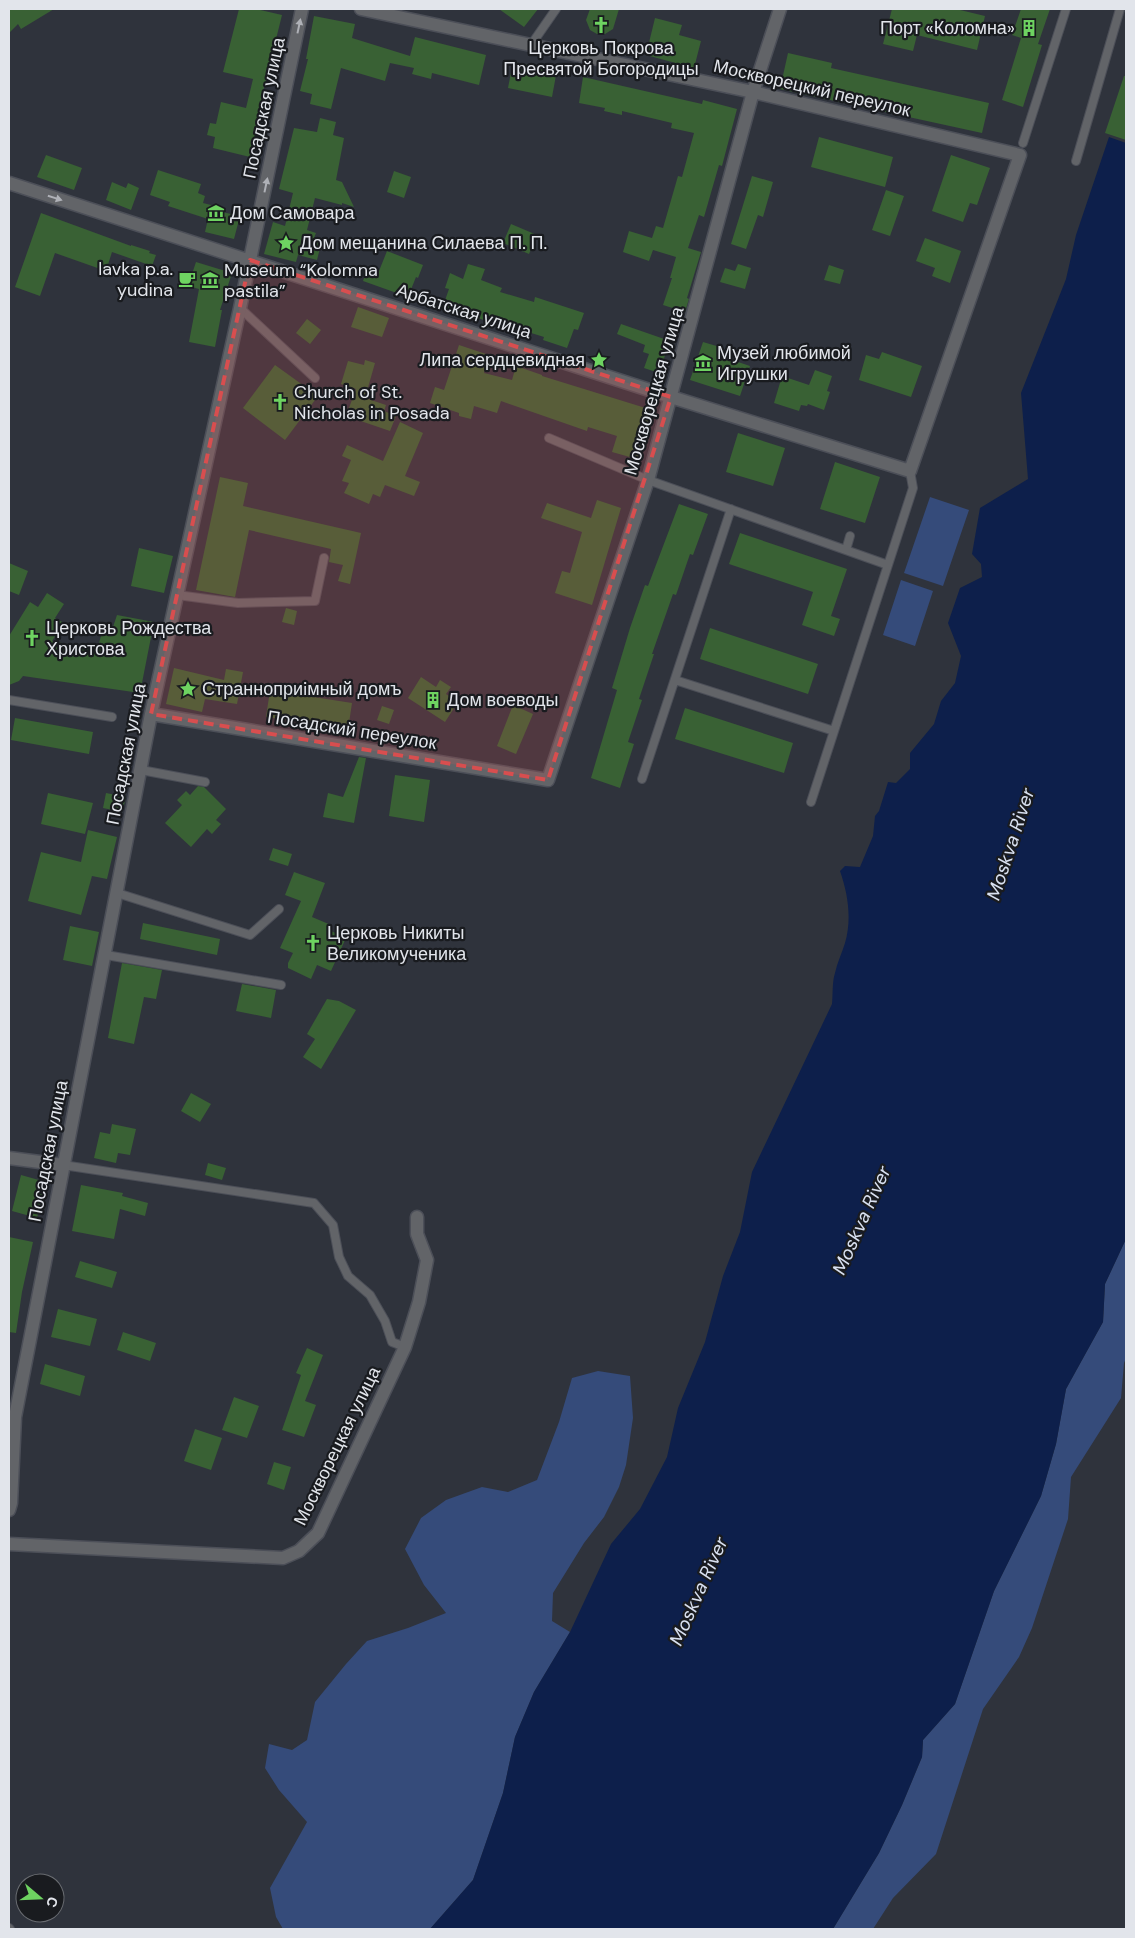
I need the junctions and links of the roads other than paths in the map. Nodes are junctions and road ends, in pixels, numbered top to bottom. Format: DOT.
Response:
graph roads {
  1 [pos="302,9"];
  2 [pos="361,9"];
  3 [pos="556,9"];
  4 [pos="780,9"];
  5 [pos="1066,9"];
  6 [pos="1120,9"];
  7 [pos="531,45"];
  8 [pos="753,92"];
  9 [pos="1021,149"];
  10 [pos="1076,161"];
  11 [pos="9,183"];
  12 [pos="250,260"];
  13 [pos="240,308"];
  14 [pos="315,378"];
  15 [pos="671,397"];
  16 [pos="549,438"];
  17 [pos="910,471"];
  18 [pos="648,480"];
  19 [pos="731,509"];
  20 [pos="850,536"];
  21 [pos="846,550"];
  22 [pos="324,558"];
  23 [pos="888,565"];
  24 [pos="177,595"];
  25 [pos="675,680"];
  26 [pos="9,700"];
  27 [pos="151,714"];
  28 [pos="112,717"];
  29 [pos="834,731"];
  30 [pos="141,770"];
  31 [pos="642,779"];
  32 [pos="548,780"];
  33 [pos="205,782"];
  34 [pos="811,802"];
  35 [pos="117,893"];
  36 [pos="279,909"];
  37 [pos="106,955"];
  38 [pos="281,985"];
  39 [pos="9,1158"];
  40 [pos="63,1165"];
  41 [pos="417,1218"];
  42 [pos="404,1347"];
  43 [pos="9,1510"];
  44 [pos="9,1544"];
  12 -- 1 [label="street, Посадская улица, one-way"];
  2 -- 7 [label="street, Москворецкий переулок"];
  3 -- 7 [label="lane"];
  4 -- 8 [label="street, Москворецкая улица"];
  5 -- 9 [label="lane"];
  6 -- 10 [label="lane"];
  7 -- 8 [label="street, Москворецкий переулок"];
  8 -- 9 [label="street, Москворецкий переулок"];
  8 -- 15 [label="street, Москворецкая улица"];
  9 -- 17 [label="street"];
  11 -- 12 [label="street, Арбатская улица, one-way"];
  12 -- 13 [label="street, Посадская улица"];
  12 -- 15 [label="street, Арбатская улица"];
  13 -- 14 [label="lane"];
  13 -- 24 [label="street, Посадская улица"];
  15 -- 17 [label="street, Арбатская улица"];
  15 -- 18 [label="street, Москворецкая улица"];
  16 -- 18 [label="lane"];
  17 -- 23 [label="lane"];
  18 -- 19 [label="lane"];
  18 -- 32 [label="street, Москворецкая улица"];
  19 -- 21 [label="lane"];
  19 -- 25 [label="lane"];
  20 -- 21 [label="lane"];
  21 -- 23 [label="lane"];
  22 -- 24 [label="lane"];
  23 -- 29 [label="lane"];
  24 -- 27 [label="street, Посадская улица"];
  25 -- 29 [label="lane"];
  25 -- 31 [label="lane"];
  26 -- 28 [label="lane"];
  27 -- 30 [label="street, Посадская улица"];
  27 -- 32 [label="street, Посадский переулок"];
  29 -- 34 [label="lane"];
  30 -- 33 [label="lane"];
  30 -- 35 [label="street, Посадская улица"];
  35 -- 36 [label="lane"];
  35 -- 37 [label="street, Посадская улица"];
  37 -- 38 [label="lane"];
  37 -- 40 [label="street, Посадская улица"];
  39 -- 40 [label="street"];
  40 -- 42 [label="lane"];
  40 -- 43 [label="street, Посадская улица"];
  41 -- 42 [label="street, Москворецкая улица"];
  42 -- 44 [label="street, Москворецкая улица"];
}
